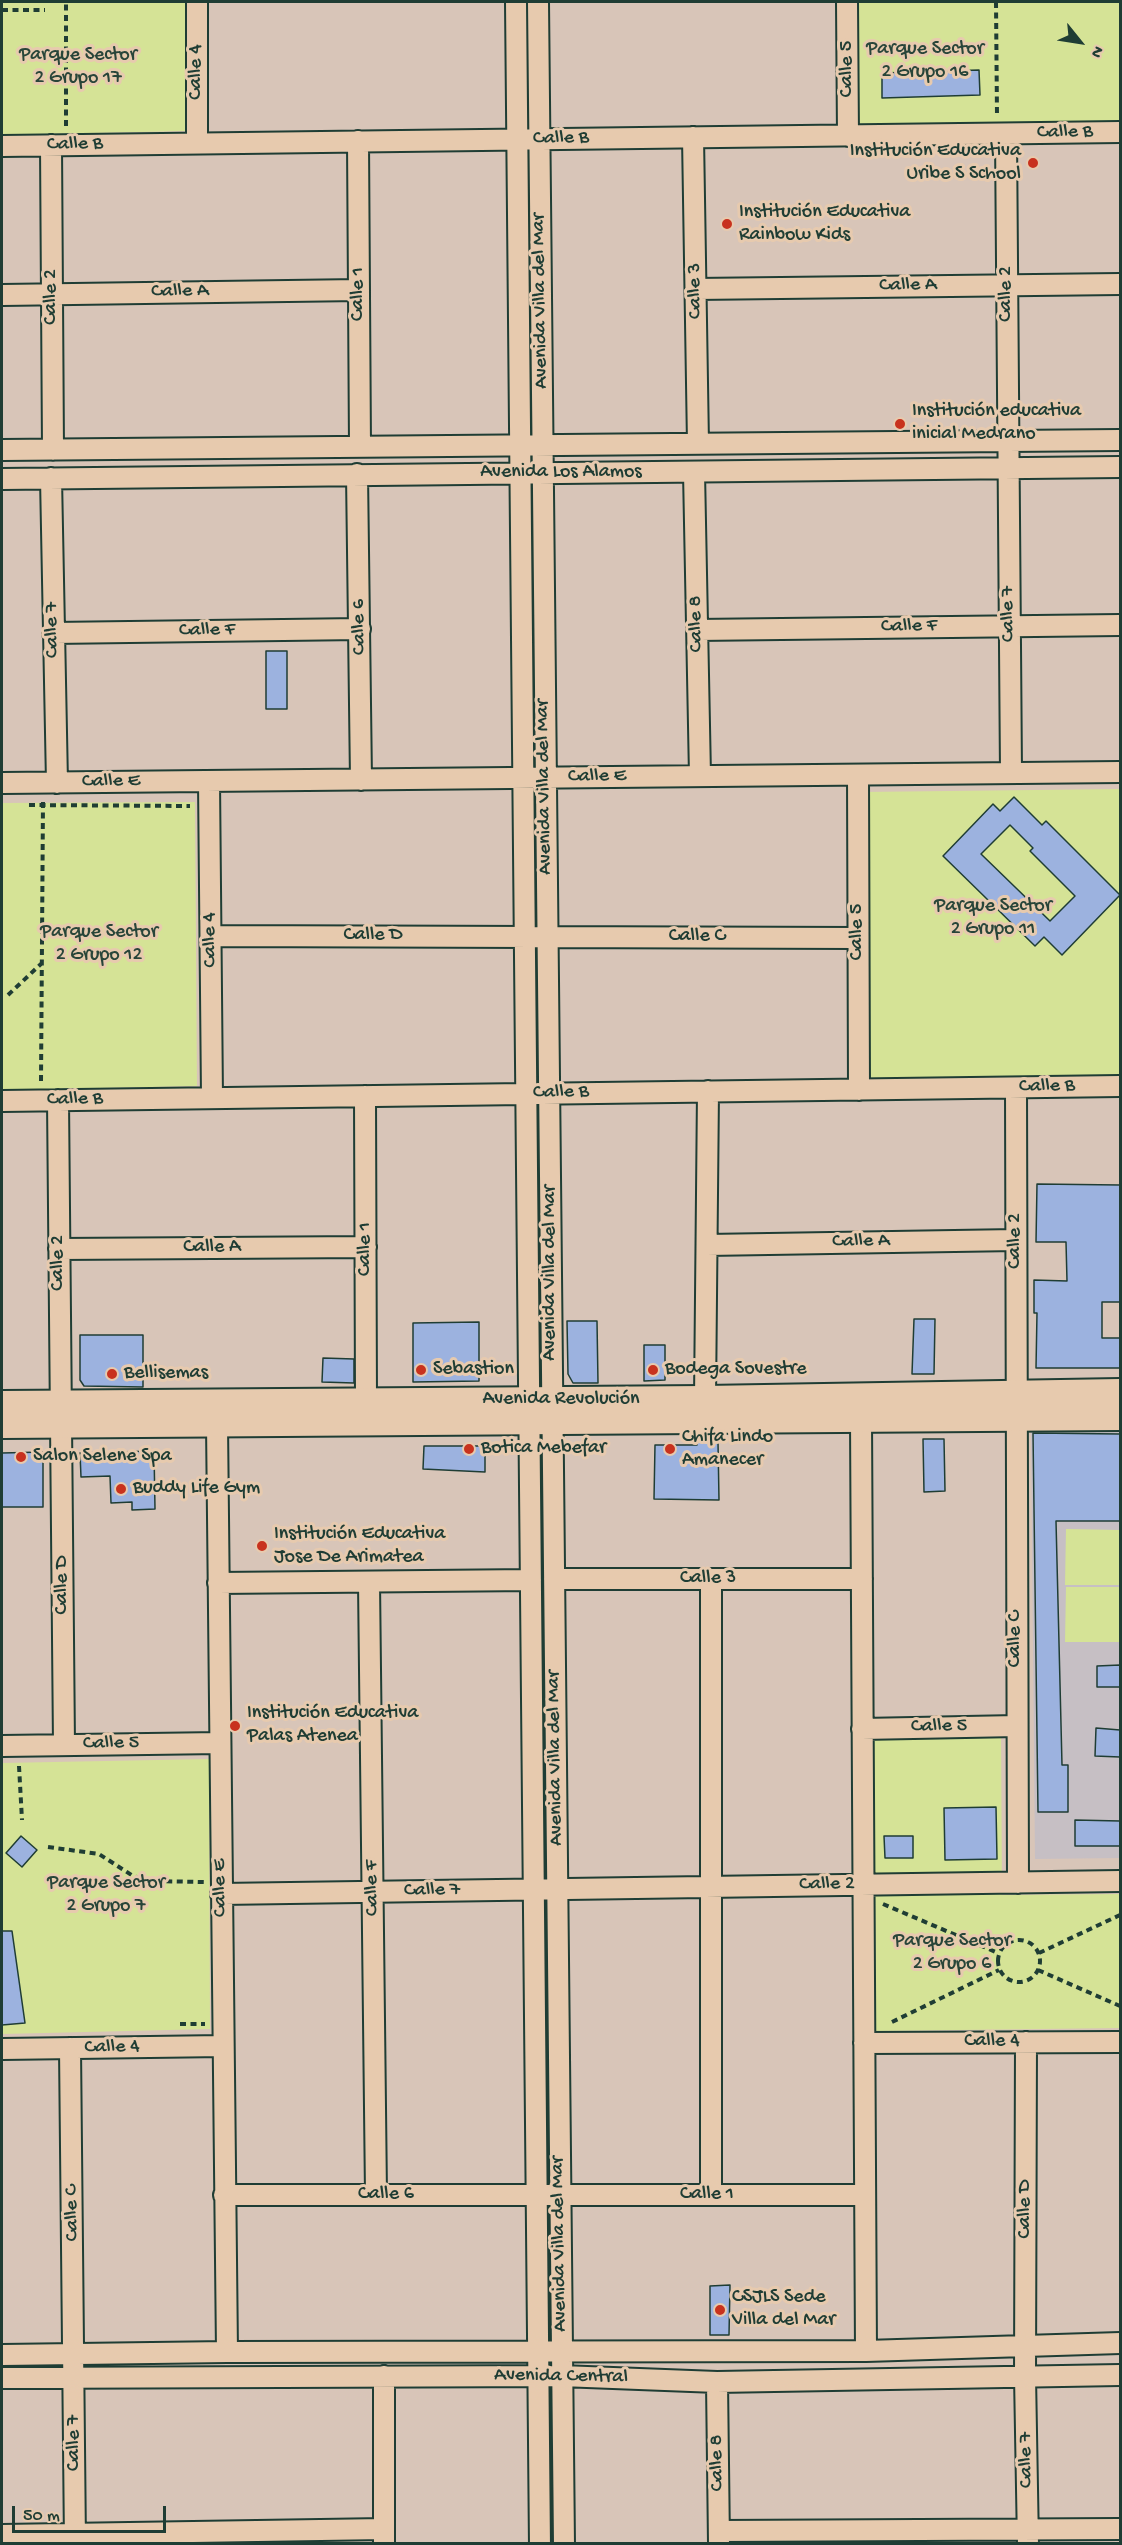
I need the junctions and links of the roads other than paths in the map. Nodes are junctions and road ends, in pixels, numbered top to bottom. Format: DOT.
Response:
graph roads {
  1 [pos="197,2"];
  2 [pos="516,2"];
  3 [pos="538,2"];
  4 [pos="847,2"];
  5 [pos="1120,132"];
  6 [pos="1001,134"];
  7 [pos="848,136"];
  8 [pos="693,137"];
  9 [pos="539,139"];
  10 [pos="518,140"];
  11 [pos="358,141"];
  12 [pos="197,143"];
  13 [pos="59,145"];
  14 [pos="2,146"];
  15 [pos="1120,284"];
  16 [pos="1007,285"];
  17 [pos="696,289"];
  18 [pos="359,290"];
  19 [pos="52,294"];
  20 [pos="2,295"];
  21 [pos="1120,440"];
  22 [pos="698,444"];
  23 [pos="520,446"];
  24 [pos="542,446"];
  25 [pos="360,447"];
  26 [pos="2,450"];
  27 [pos="53,450"];
  28 [pos="1008,455"];
  29 [pos="1120,467"];
  30 [pos="694,472"];
  31 [pos="521,473"];
  32 [pos="543,473"];
  33 [pos="357,474"];
  34 [pos="51,478"];
  35 [pos="2,479"];
  36 [pos="1120,625"];
  37 [pos="1009,626"];
  38 [pos="360,629"];
  39 [pos="697,630"];
  40 [pos="53,633"];
  41 [pos="1120,772"];
  42 [pos="1011,773"];
  43 [pos="858,775"];
  44 [pos="700,777"];
  45 [pos="522,778"];
  46 [pos="545,778"];
  47 [pos="361,780"];
  48 [pos="209,781"];
  49 [pos="2,783"];
  50 [pos="50,783"];
  51 [pos="211,936"];
  52 [pos="536,937"];
  53 [pos="858,938"];
  54 [pos="1120,1086"];
  55 [pos="1016,1088"];
  56 [pos="859,1090"];
  57 [pos="708,1091"];
  58 [pos="527,1094"];
  59 [pos="550,1094"];
  60 [pos="365,1096"];
  61 [pos="212,1098"];
  62 [pos="50,1100"];
  63 [pos="2,1101"];
  64 [pos="1016,1240"];
  65 [pos="707,1245"];
  66 [pos="366,1247"];
  67 [pos="59,1249"];
  68 [pos="1120,1392"];
  69 [pos="705,1399"];
  70 [pos="366,1402"];
  71 [pos="2,1404"];
  72 [pos="1015,1406"];
  73 [pos="540,1411"];
  74 [pos="61,1414"];
  75 [pos="1120,1417"];
  76 [pos="861,1419"];
  77 [pos="218,1424"];
  78 [pos="2,1425"];
  79 [pos="554,1579"];
  80 [pos="711,1579"];
  81 [pos="862,1579"];
  82 [pos="531,1580"];
  83 [pos="369,1582"];
  84 [pos="218,1583"];
  85 [pos="1017,1726"];
  86 [pos="862,1729"];
  87 [pos="220,1743"];
  88 [pos="64,1745"];
  89 [pos="2,1746"];
  90 [pos="1120,1881"];
  91 [pos="1018,1883"];
  92 [pos="863,1885"];
  93 [pos="711,1887"];
  94 [pos="557,1889"];
  95 [pos="534,1890"];
  96 [pos="373,1892"];
  97 [pos="213,1894"];
  98 [pos="1026,2042"];
  99 [pos="1120,2042"];
  100 [pos="864,2043"];
  101 [pos="223,2046"];
  102 [pos="70,2048"];
  103 [pos="2,2049"];
  104 [pos="865,2194"];
  105 [pos="224,2195"];
  106 [pos="376,2195"];
  107 [pos="548,2195"];
  108 [pos="711,2195"];
  109 [pos="1120,2343"];
  110 [pos="1025,2346"];
  111 [pos="866,2351"];
  112 [pos="227,2352"];
  113 [pos="538,2352"];
  114 [pos="561,2352"];
  115 [pos="75,2354"];
  116 [pos="2,2355"];
  117 [pos="1120,2375"];
  118 [pos="384,2376"];
  119 [pos="538,2376"];
  120 [pos="561,2376"];
  121 [pos="1025,2376"];
  122 [pos="2,2378"];
  123 [pos="75,2378"];
  124 [pos="717,2382"];
  125 [pos="1120,2529"];
  126 [pos="2,2535"];
  127 [pos="384,2536"];
  128 [pos="1028,2536"];
  129 [pos="719,2537"];
  130 [pos="75,2539"];
  131 [pos="540,2544"];
  132 [pos="564,2544"];
  1 -- 12 [label="street, Calle 4"];
  2 -- 10 [label="street, Avenida Villa del Mar"];
  3 -- 9 [label="street, Avenida Villa del Mar"];
  4 -- 7 [label="street, Calle 5"];
  5 -- 6 [label="street, Calle B"];
  6 -- 7 [label="street, Calle B"];
  6 -- 16 [label="street, Calle 2"];
  7 -- 8 [label="street, Calle B"];
  8 -- 9 [label="street, Calle B"];
  8 -- 17 [label="street, Calle 3"];
  9 -- 10 [label="street, Calle B"];
  9 -- 24 [label="street, Avenida Villa del Mar"];
  10 -- 11 [label="street, Calle B"];
  10 -- 23 [label="street, Avenida Villa del Mar"];
  11 -- 12 [label="street, Calle B"];
  11 -- 18 [label="street, Calle 1"];
  12 -- 13 [label="street, Calle B"];
  13 -- 14 [label="street, Calle B"];
  13 -- 19 [label="street, Calle 2"];
  15 -- 16 [label="street, Calle A"];
  16 -- 17 [label="street, Calle A"];
  16 -- 28 [label="street, Calle 2"];
  17 -- 22 [label="street, Calle 3"];
  18 -- 19 [label="street, Calle A"];
  18 -- 25 [label="street, Calle 1"];
  19 -- 20 [label="street, Calle A"];
  19 -- 27 [label="street, Calle 2"];
  21 -- 28 [label="street, Avenida Los Alamos"];
  22 -- 24 [label="street, Avenida Los Alamos"];
  22 -- 28 [label="street, Avenida Los Alamos"];
  23 -- 24 [label="street, Avenida Los Alamos"];
  23 -- 25 [label="street, Avenida Los Alamos"];
  23 -- 31 [label="street, Avenida Villa del Mar"];
  24 -- 32 [label="street, Avenida Villa del Mar"];
  25 -- 27 [label="street, Avenida Los Alamos"];
  26 -- 27 [label="street, Avenida Los Alamos"];
  28 -- 29 [label="street, Avenida Los Alamos"];
  28 -- 30 [label="street, Avenida Los Alamos"];
  28 -- 37 [label="street, Calle 7"];
  30 -- 32 [label="street, Avenida Los Alamos"];
  30 -- 39 [label="street, Calle 8"];
  31 -- 32 [label="street, Avenida Los Alamos"];
  31 -- 33 [label="street, Avenida Los Alamos"];
  31 -- 45 [label="street, Avenida Villa del Mar"];
  32 -- 46 [label="street, Avenida Villa del Mar"];
  33 -- 34 [label="street, Avenida Los Alamos"];
  33 -- 38 [label="street, Calle 6"];
  34 -- 35 [label="street, Avenida Los Alamos"];
  34 -- 40 [label="street, Calle 7"];
  36 -- 37 [label="street, Calle F"];
  37 -- 39 [label="street, Calle F"];
  37 -- 42 [label="street, Calle 7"];
  38 -- 40 [label="street, Calle F"];
  38 -- 47 [label="street, Calle 6"];
  39 -- 44 [label="street, Calle 8"];
  40 -- 50 [label="street, Calle 7"];
  41 -- 42 [label="street, Calle E"];
  42 -- 43 [label="street, Calle E"];
  43 -- 44 [label="street, Calle E"];
  43 -- 53 [label="street, Calle 5"];
  44 -- 46 [label="street, Calle E"];
  45 -- 46 [label="street, Calle E"];
  45 -- 47 [label="street, Calle E"];
  45 -- 52 [label="street, Avenida Villa del Mar"];
  46 -- 52 [label="street, Avenida Villa del Mar"];
  47 -- 48 [label="street, Calle E"];
  48 -- 50 [label="street, Calle E"];
  48 -- 51 [label="street, Calle 4"];
  49 -- 50 [label="street, Calle E"];
  51 -- 52 [label="street, Calle D"];
  51 -- 61 [label="street, Calle 4"];
  52 -- 53 [label="street, Calle C"];
  52 -- 58 [label="street, Avenida Villa del Mar"];
  52 -- 59 [label="street, Avenida Villa del Mar"];
  53 -- 56 [label="street, Calle 5"];
  54 -- 55 [label="street, Calle B"];
  55 -- 56 [label="street, Calle B"];
  55 -- 64 [label="street, Calle 2"];
  56 -- 57 [label="street, Calle B"];
  57 -- 59 [label="street, Calle B"];
  57 -- 65 [label="street"];
  58 -- 59 [label="street, Calle B"];
  58 -- 60 [label="street, Calle B"];
  58 -- 73 [label="street, Avenida Villa del Mar"];
  59 -- 73 [label="street, Avenida Villa del Mar"];
  60 -- 61 [label="street, Calle B"];
  60 -- 66 [label="street, Calle 1"];
  61 -- 62 [label="street, Calle B"];
  62 -- 63 [label="street, Calle B"];
  62 -- 67 [label="street, Calle 2"];
  64 -- 65 [label="street, Calle A"];
  64 -- 72 [label="street, Calle 2"];
  65 -- 69 [label="street"];
  66 -- 67 [label="street, Calle A"];
  66 -- 70 [label="street, Calle 1"];
  67 -- 74 [label="street, Calle 2"];
  68 -- 72 [label="main road, Avenida Revolución"];
  69 -- 72 [label="main road, Avenida Revolución"];
  69 -- 73 [label="main road, Avenida Revolución"];
  70 -- 73 [label="main road, Avenida Revolución"];
  70 -- 74 [label="main road, Avenida Revolución"];
  71 -- 74 [label="main road, Avenida Revolución"];
  72 -- 75 [label="main road, Avenida Revolución"];
  72 -- 76 [label="main road, Avenida Revolución"];
  72 -- 85 [label="street, Calle C"];
  73 -- 76 [label="main road, Avenida Revolución"];
  73 -- 77 [label="main road, Avenida Revolución"];
  73 -- 79 [label="street, Avenida Villa del Mar"];
  73 -- 82 [label="street, Avenida Villa del Mar"];
  74 -- 77 [label="main road, Avenida Revolución"];
  74 -- 78 [label="main road, Avenida Revolución"];
  74 -- 88 [label="street, Calle D"];
  76 -- 81 [label="street"];
  77 -- 84 [label="street, Calle E"];
  79 -- 80 [label="street, Calle 3"];
  79 -- 94 [label="street, Avenida Villa del Mar"];
  80 -- 81 [label="street, Calle 3"];
  80 -- 93 [label="street"];
  81 -- 86 [label="street"];
  82 -- 83 [label="street"];
  82 -- 95 [label="street, Avenida Villa del Mar"];
  83 -- 84 [label="street"];
  83 -- 96 [label="street, Calle F"];
  84 -- 87 [label="street, Calle E"];
  85 -- 86 [label="street, Calle 5"];
  85 -- 91 [label="street, Calle C"];
  86 -- 92 [label="street"];
  87 -- 88 [label="street, Calle 5"];
  87 -- 97 [label="street, Calle E"];
  88 -- 89 [label="street, Calle 5"];
  90 -- 91 [label="street, Calle 2"];
  91 -- 92 [label="street, Calle 2"];
  92 -- 93 [label="street, Calle 2"];
  92 -- 100 [label="street"];
  93 -- 94 [label="street, Calle 2"];
  93 -- 108 [label="street"];
  94 -- 95 [label="street, Calle 2"];
  94 -- 107 [label="street, Avenida Villa del Mar"];
  95 -- 96 [label="street, Calle 7"];
  95 -- 107 [label="street, Avenida Villa del Mar"];
  96 -- 97 [label="street, Calle 7"];
  96 -- 106 [label="street, Calle F"];
  97 -- 101 [label="street, Calle E"];
  98 -- 99 [label="street, Calle 4"];
  98 -- 100 [label="street, Calle 4"];
  98 -- 110 [label="street, Calle D"];
  100 -- 104 [label="street"];
  101 -- 102 [label="street, Calle 4"];
  101 -- 105 [label="street, Calle E"];
  102 -- 103 [label="street, Calle 4"];
  102 -- 115 [label="street, Calle C"];
  104 -- 108 [label="street, Calle 1"];
  104 -- 111 [label="street"];
  105 -- 106 [label="street, Calle 6"];
  105 -- 112 [label="street, Calle E"];
  106 -- 107 [label="street, Calle 6"];
  107 -- 108 [label="street, Calle 1"];
  107 -- 113 [label="street, Avenida Villa del Mar"];
  107 -- 114 [label="street, Avenida Villa del Mar"];
  109 -- 110 [label="street, Avenida Central"];
  110 -- 111 [label="street, Avenida Central"];
  110 -- 121 [label="street, Calle D"];
  111 -- 114 [label="street, Avenida Central"];
  112 -- 113 [label="street, Avenida Central"];
  112 -- 115 [label="street, Avenida Central"];
  113 -- 114 [label="street, Avenida Central"];
  113 -- 119 [label="street, Avenida Villa del Mar"];
  114 -- 120 [label="street, Avenida Villa del Mar"];
  115 -- 116 [label="street, Avenida Central"];
  115 -- 123 [label="street, Calle C"];
  117 -- 121 [label="street, Avenida Central"];
  118 -- 119 [label="street, Avenida Central"];
  118 -- 123 [label="street, Avenida Central"];
  118 -- 127 [label="street"];
  119 -- 120 [label="street, Avenida Central"];
  119 -- 131 [label="street, Avenida Villa del Mar"];
  120 -- 124 [label="street, Avenida Central"];
  120 -- 132 [label="street, Avenida Villa del Mar"];
  121 -- 124 [label="street, Avenida Central"];
  121 -- 128 [label="street, Calle 7"];
  122 -- 123 [label="street, Avenida Central"];
  123 -- 130 [label="street, Calle 7"];
  124 -- 129 [label="street, Calle 8"];
  125 -- 128 [label="street"];
  126 -- 130 [label="street"];
  127 -- 130 [label="street"];
  128 -- 129 [label="street"];
}
